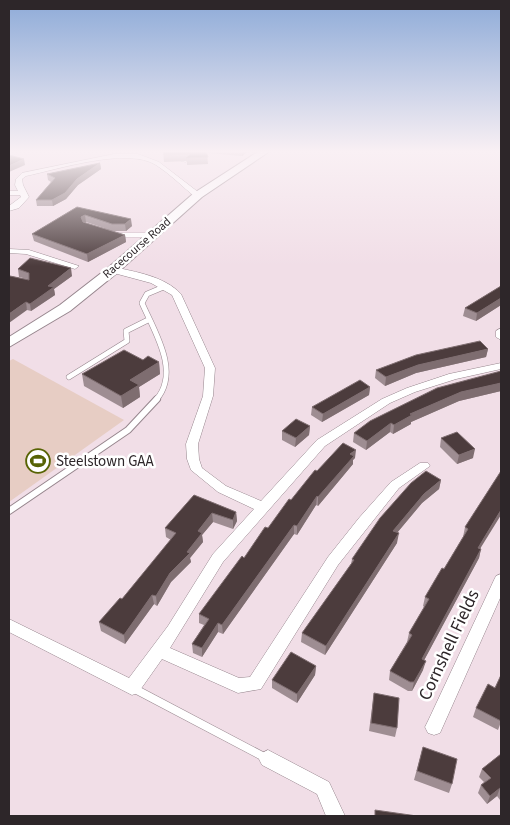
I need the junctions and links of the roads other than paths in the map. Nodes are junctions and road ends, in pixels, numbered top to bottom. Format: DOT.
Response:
graph roads {
  1 [pos="22,190"];
  2 [pos="191,190"];
  3 [pos="206,190"];
  4 [pos="9,193"];
  5 [pos="24,194"];
  6 [pos="198,195"];
  7 [pos="9,208"];
  8 [pos="112,235"];
  9 [pos="152,235"];
  10 [pos="9,251"];
  11 [pos="75,266"];
  12 [pos="113,270"];
  13 [pos="166,286"];
  14 [pos="148,320"];
  15 [pos="501,331"];
  16 [pos="501,337"];
  17 [pos="9,343"];
  18 [pos="501,366"];
  19 [pos="69,377"];
  20 [pos="424,466"];
  21 [pos="264,508"];
  22 [pos="9,511"];
  23 [pos="501,580"];
  24 [pos="9,625"];
  25 [pos="160,651"];
  26 [pos="132,688"];
  27 [pos="434,727"];
  28 [pos="268,759"];
  29 [pos="336,816"];
  1 -- 5 [label="street"];
  2 -- 6 [label="street"];
  3 -- 6 [label="street, Racecourse Road"];
  4 -- 5 [label="street"];
  5 -- 7 [label="street"];
  6 -- 9 [label="street, Racecourse Road"];
  8 -- 9 [label="lane"];
  9 -- 12 [label="street, Racecourse Road"];
  10 -- 11 [label="street"];
  12 -- 13 [label="street"];
  12 -- 17 [label="street, Racecourse Road"];
  13 -- 14 [label="lane"];
  13 -- 21 [label="street"];
  14 -- 19 [label="lane"];
  14 -- 22 [label="lane"];
  15 -- 16 [label="street"];
  18 -- 21 [label="street"];
  20 -- 25 [label="street"];
  21 -- 25 [label="street"];
  23 -- 27 [label="street, Cornshell Fields"];
  24 -- 26 [label="street"];
  25 -- 26 [label="street"];
  26 -- 28 [label="lane"];
  28 -- 29 [label="street"];
}
